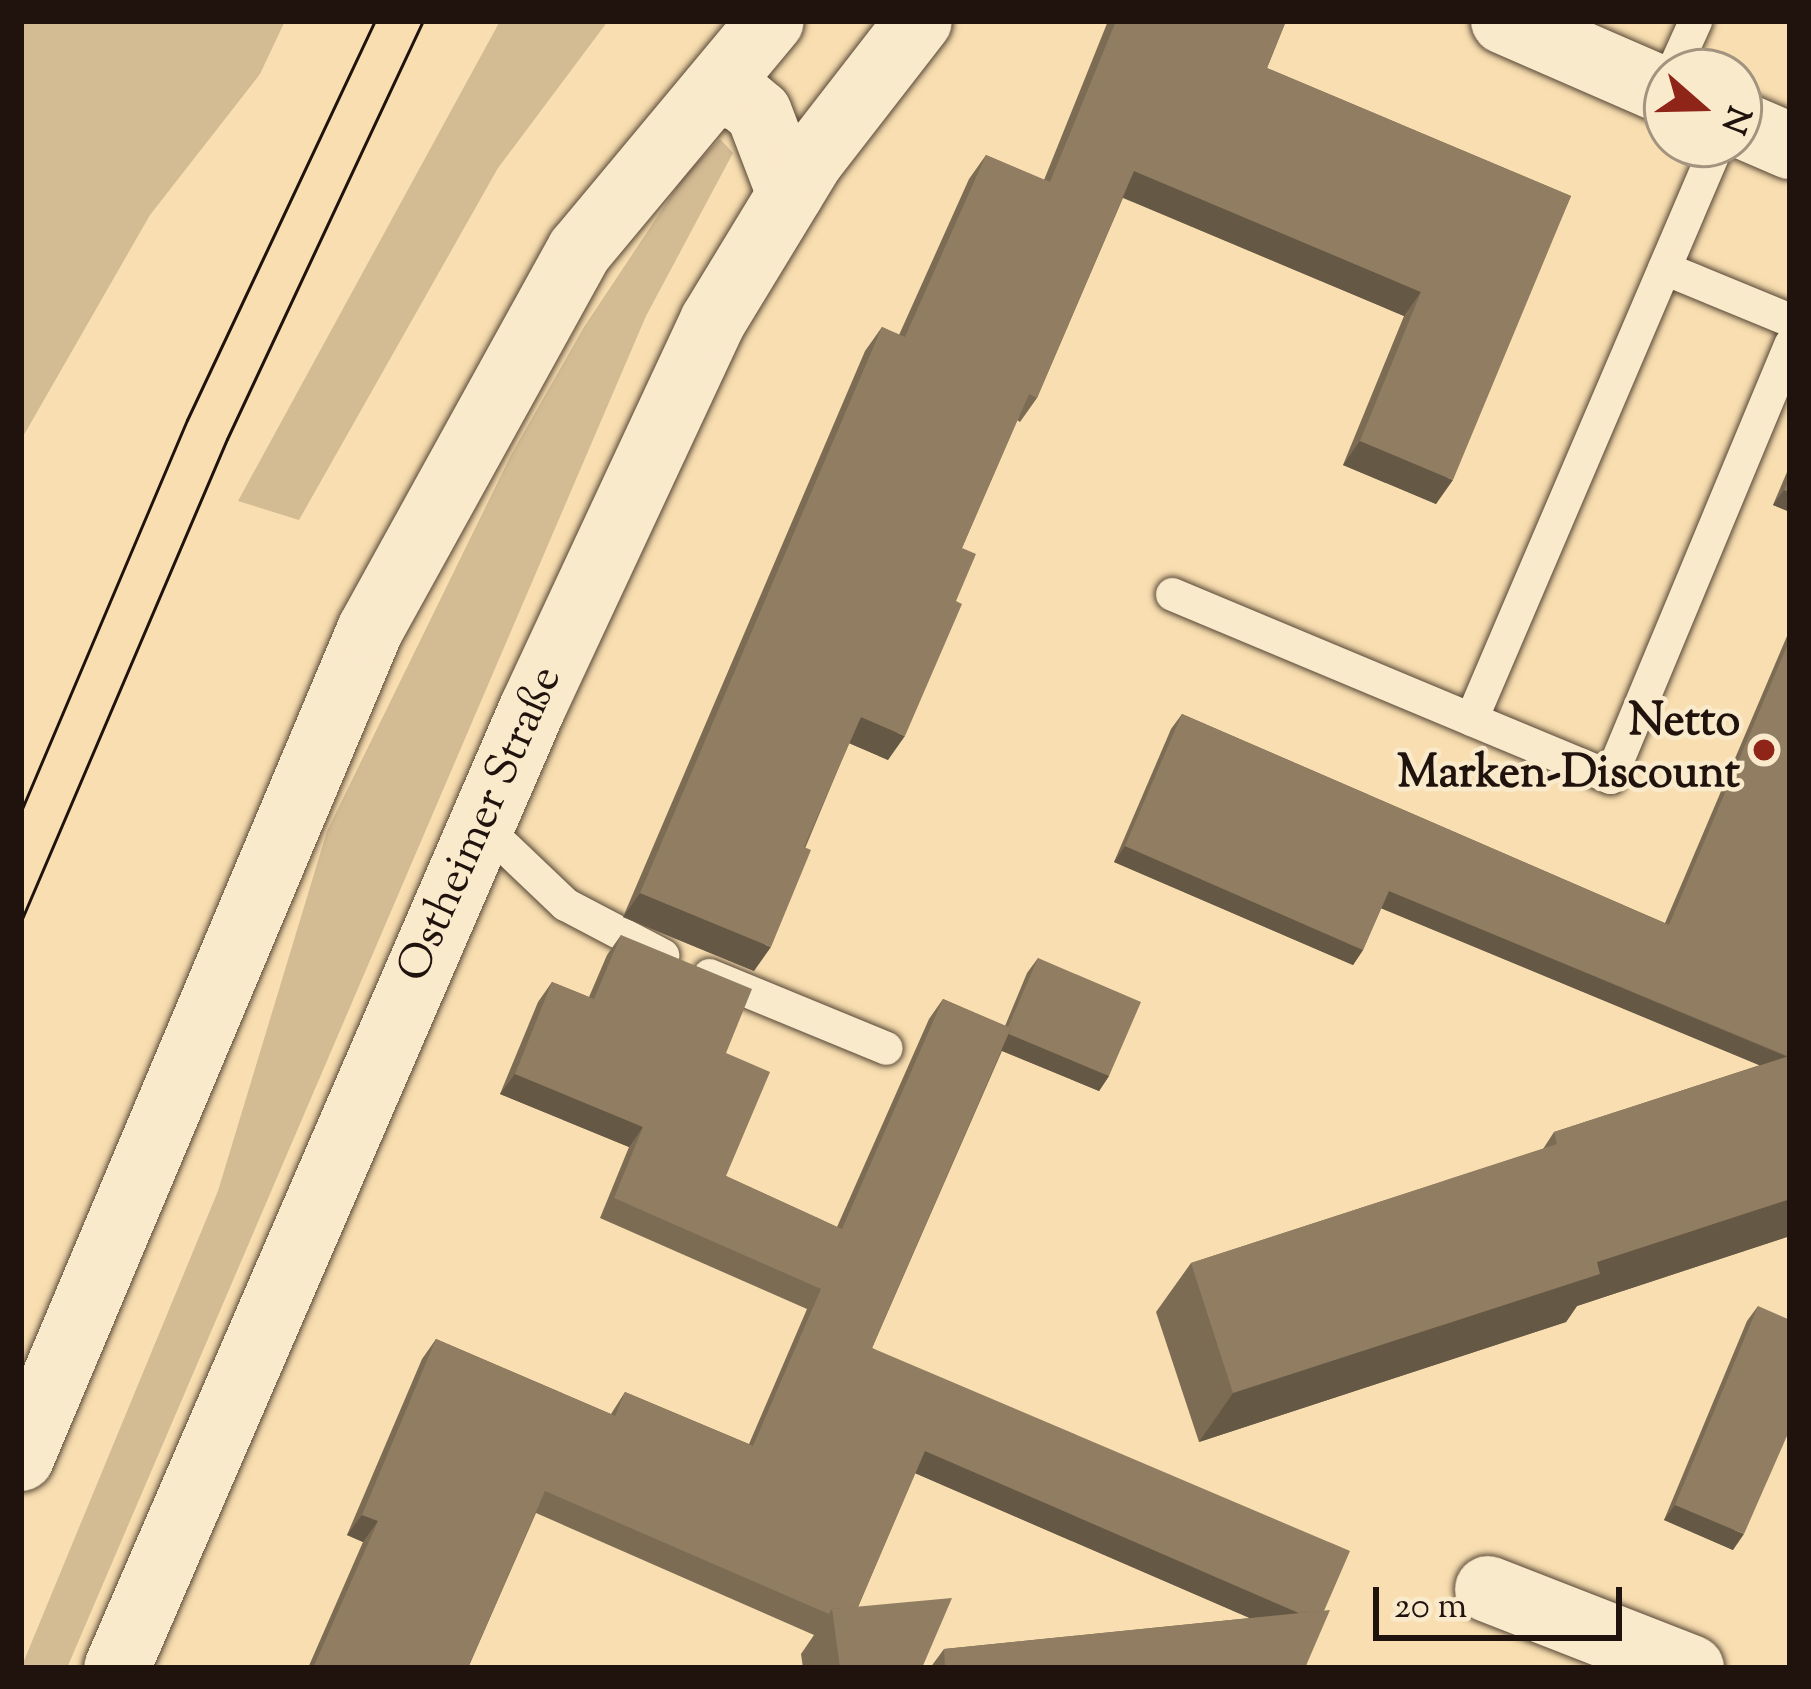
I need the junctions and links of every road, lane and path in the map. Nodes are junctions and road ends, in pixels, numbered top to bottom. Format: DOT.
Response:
graph roads {
  1 [pos="771,21"];
  2 [pos="920,21"];
  3 [pos="1504,21"];
  4 [pos="1643,75"];
  5 [pos="712,92"];
  6 [pos="1707,168"];
  7 [pos="790,194"];
  8 [pos="1664,268"];
  9 [pos="1790,320"];
  10 [pos="1790,344"];
  11 [pos="1172,594"];
  12 [pos="1471,719"];
  13 [pos="481,824"];
  14 [pos="886,1048"];
  15 [pos="21,1458"];
  16 [pos="1488,1588"];
  17 [pos="118,1668"];
  18 [pos="1691,1668"];
  1 -- 5 [label="main road"];
  2 -- 7 [label="main road, Ostheimer Straße"];
  3 -- 4 [label="main road"];
  5 -- 7 [label="main road"];
  5 -- 15 [label="main road"];
  6 -- 8 [label="lane"];
  7 -- 13 [label="main road, Ostheimer Straße"];
  8 -- 9 [label="lane"];
  8 -- 12 [label="lane"];
  10 -- 12 [label="lane"];
  11 -- 12 [label="lane"];
  13 -- 14 [label="lane"];
  13 -- 17 [label="main road, Ostheimer Straße"];
  16 -- 18 [label="main road"];
}
